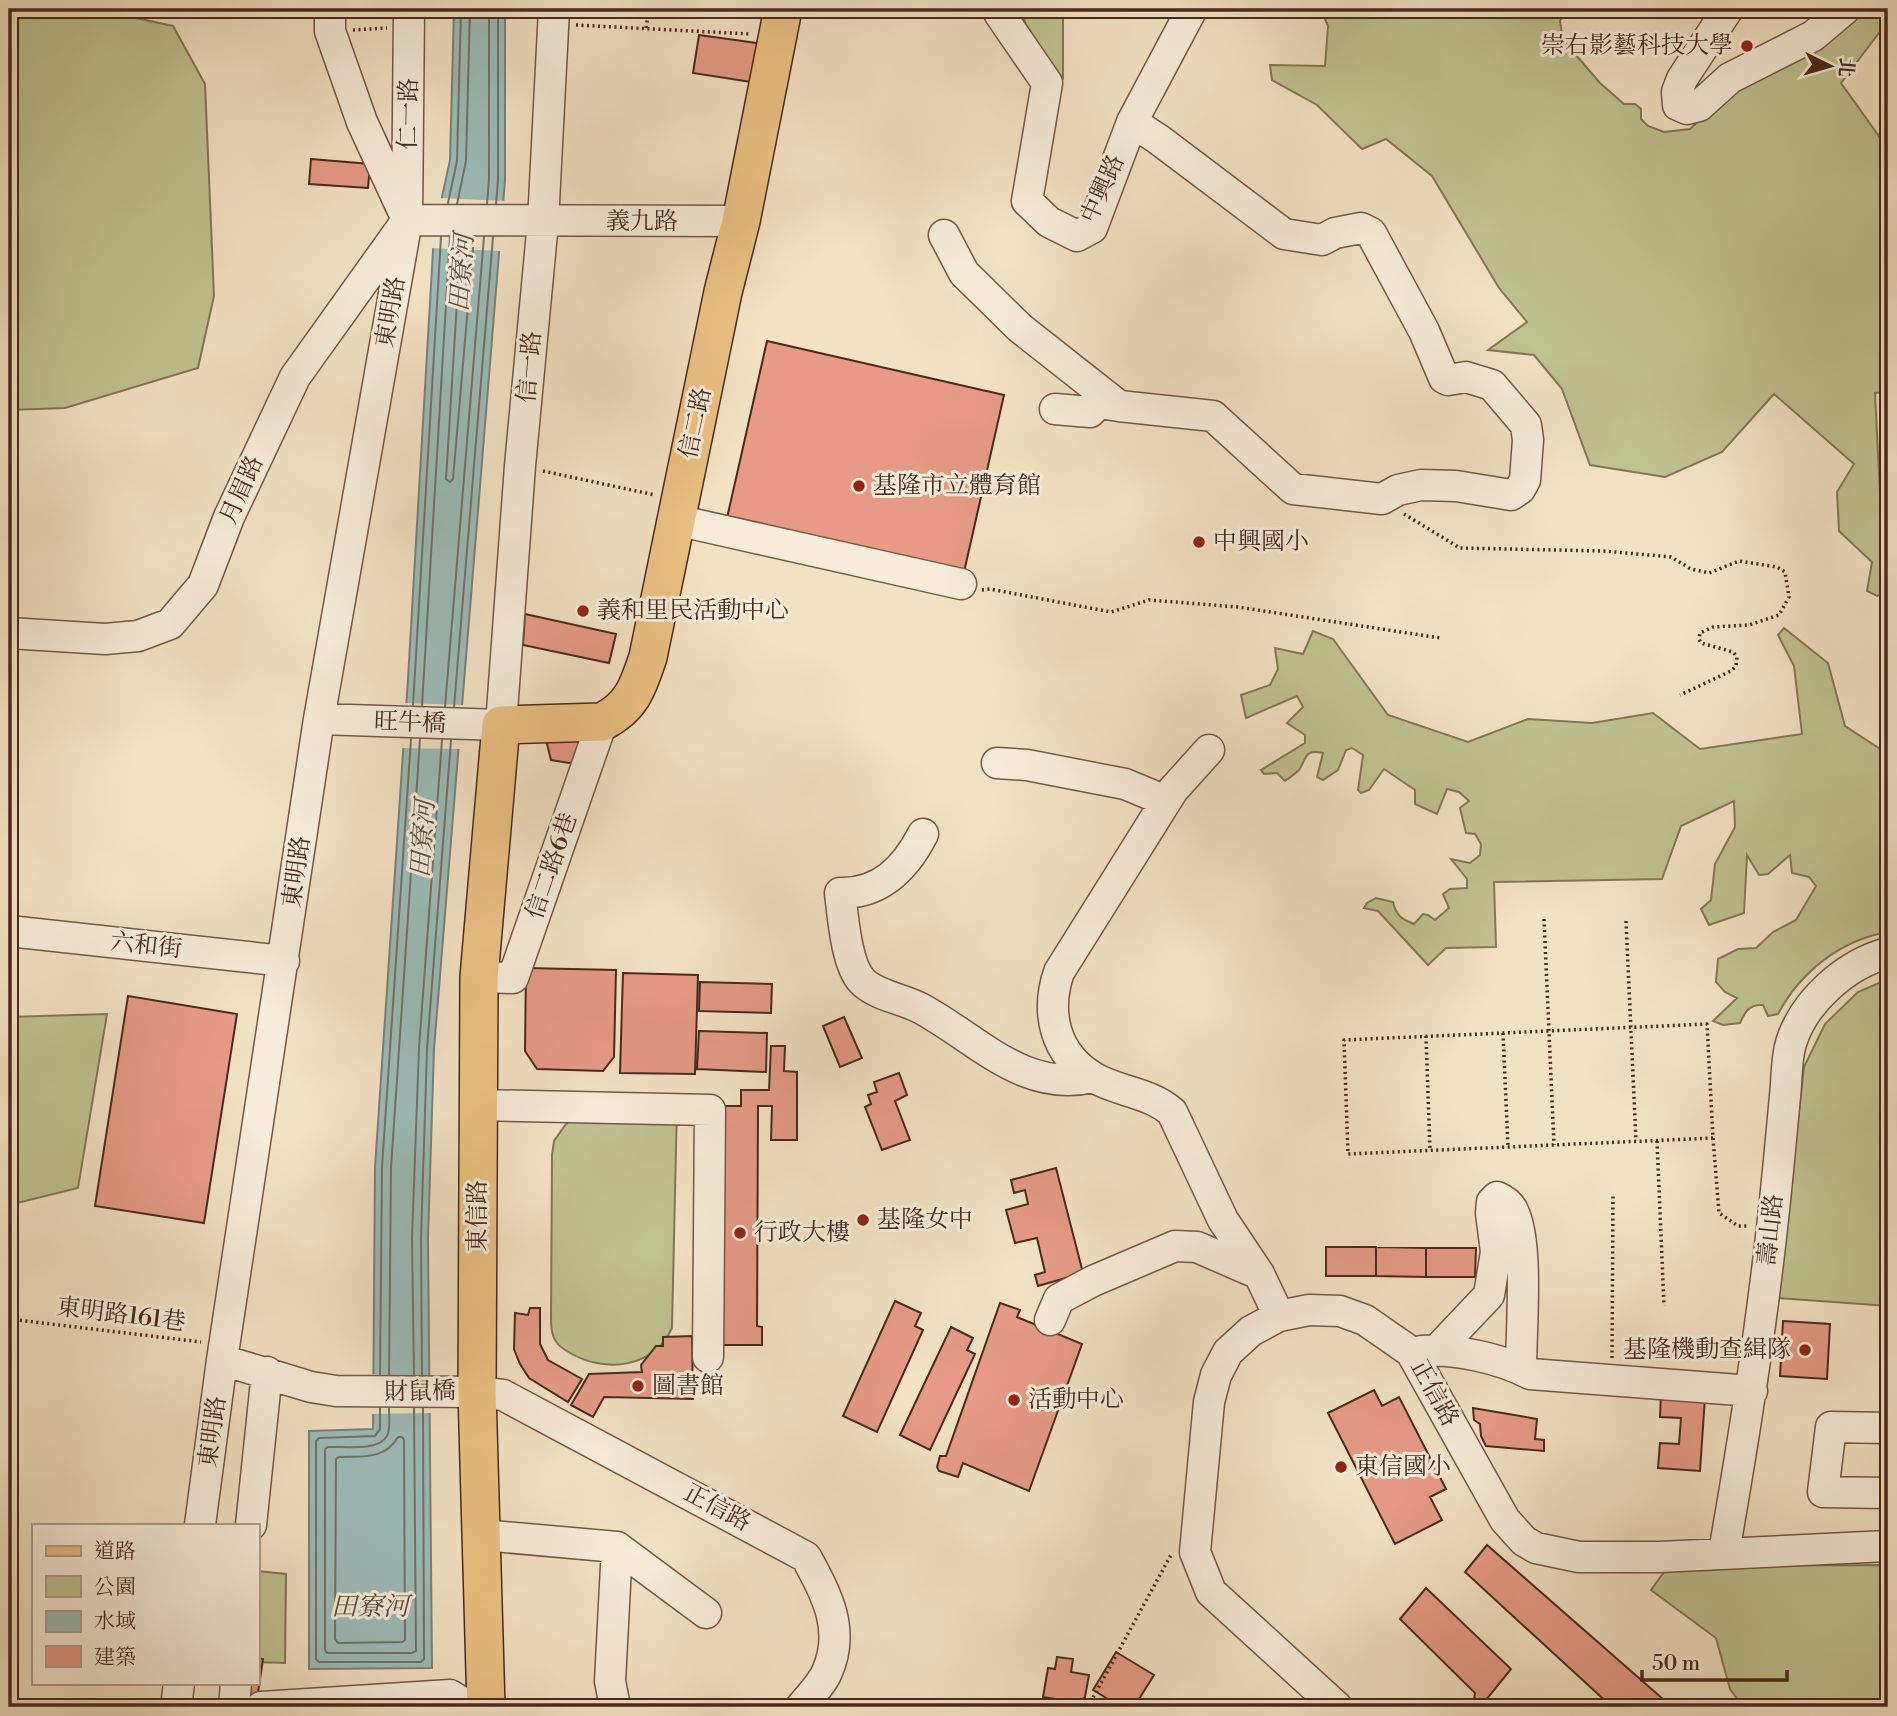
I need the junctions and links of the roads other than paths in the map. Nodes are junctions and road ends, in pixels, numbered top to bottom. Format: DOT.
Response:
graph roads {
  1 [pos="999,9"];
  2 [pos="1192,9"];
  3 [pos="1728,9"];
  4 [pos="1845,9"];
  5 [pos="553,17"];
  6 [pos="410,18"];
  7 [pos="330,20"];
  8 [pos="780,22"];
  9 [pos="1132,122"];
  10 [pos="407,220"];
  11 [pos="741,221"];
  12 [pos="543,222"];
  13 [pos="944,235"];
  14 [pos="1119,406"];
  15 [pos="1055,409"];
  16 [pos="678,510"];
  17 [pos="970,587"];
  18 [pos="9,633"];
  19 [pos="319,719"];
  20 [pos="602,722"];
  21 [pos="500,725"];
  22 [pos="1209,750"];
  23 [pos="997,763"];
  24 [pos="1166,801"];
  25 [pos="923,834"];
  26 [pos="9,931"];
  27 [pos="1888,953"];
  28 [pos="284,961"];
  29 [pos="479,978"];
  30 [pos="1093,1077"];
  31 [pos="479,1105"];
  32 [pos="1259,1274"];
  33 [pos="1279,1316"];
  34 [pos="1051,1320"];
  35 [pos="1424,1350"];
  36 [pos="708,1357"];
  37 [pos="222,1360"];
  38 [pos="1521,1369"];
  39 [pos="267,1372"];
  40 [pos="1752,1391"];
  41 [pos="477,1392"];
  42 [pos="1888,1428"];
  43 [pos="1888,1493"];
  44 [pos="200,1524"];
  45 [pos="251,1524"];
  46 [pos="482,1535"];
  47 [pos="1888,1546"];
  48 [pos="617,1547"];
  49 [pos="1724,1552"];
  50 [pos="706,1613"];
  51 [pos="179,1684"];
  52 [pos="236,1684"];
  53 [pos="176,1707"];
  54 [pos="234,1707"];
  55 [pos="261,1707"];
  56 [pos="469,1707"];
  57 [pos="486,1707"];
  58 [pos="615,1707"];
  59 [pos="801,1707"];
  60 [pos="1337,1707"];
  1 -- 9 [label="street, 中興路"];
  2 -- 9 [label="street, 中興路"];
  3 -- 4 [label="street"];
  5 -- 12 [label="street, 信一路"];
  6 -- 10 [label="street, 仁一路"];
  7 -- 10 [label="street"];
  8 -- 11 [label="main road, 信二路"];
  9 -- 14 [label="street"];
  10 -- 12 [label="street, 義九路"];
  10 -- 18 [label="street, 月眉路"];
  10 -- 19 [label="street, 東明路"];
  11 -- 12 [label="street, 義九路"];
  11 -- 16 [label="main road, 信二路"];
  12 -- 21 [label="street, 信一路"];
  13 -- 14 [label="street"];
  14 -- 15 [label="street"];
  16 -- 17 [label="street"];
  16 -- 20 [label="main road, 信二路"];
  19 -- 21 [label="street, 旺牛橋"];
  19 -- 28 [label="street, 東明路"];
  20 -- 21 [label="main road"];
  20 -- 29 [label="street, 信二路6巷"];
  21 -- 29 [label="main road, 東信路"];
  22 -- 24 [label="street"];
  23 -- 24 [label="street"];
  24 -- 30 [label="street"];
  25 -- 30 [label="street"];
  26 -- 28 [label="street, 六和街"];
  27 -- 40 [label="street, 壽山路"];
  28 -- 37 [label="street, 東明路"];
  29 -- 31 [label="main road, 東信路"];
  30 -- 32 [label="street"];
  31 -- 36 [label="street"];
  31 -- 41 [label="main road, 東信路"];
  32 -- 33 [label="street"];
  32 -- 34 [label="street"];
  33 -- 35 [label="street, 正信路"];
  33 -- 60 [label="street, 正信路"];
  35 -- 38 [label="street"];
  35 -- 38 [label="street"];
  35 -- 49 [label="street, 正信路"];
  37 -- 39 [label="street, 財鼠橋"];
  37 -- 44 [label="street, 東明路"];
  38 -- 40 [label="street"];
  39 -- 41 [label="street, 財鼠橋"];
  39 -- 45 [label="street"];
  40 -- 49 [label="street, 壽山路"];
  41 -- 46 [label="main road, 東信路"];
  41 -- 59 [label="street, 正信路"];
  42 -- 43 [label="street"];
  46 -- 48 [label="street"];
  46 -- 57 [label="main road, 東信路"];
  47 -- 49 [label="street, 正信路"];
  48 -- 50 [label="street"];
  48 -- 58 [label="street"];
  51 -- 53 [label="street"];
  52 -- 54 [label="street"];
  55 -- 56 [label="street"];
}
